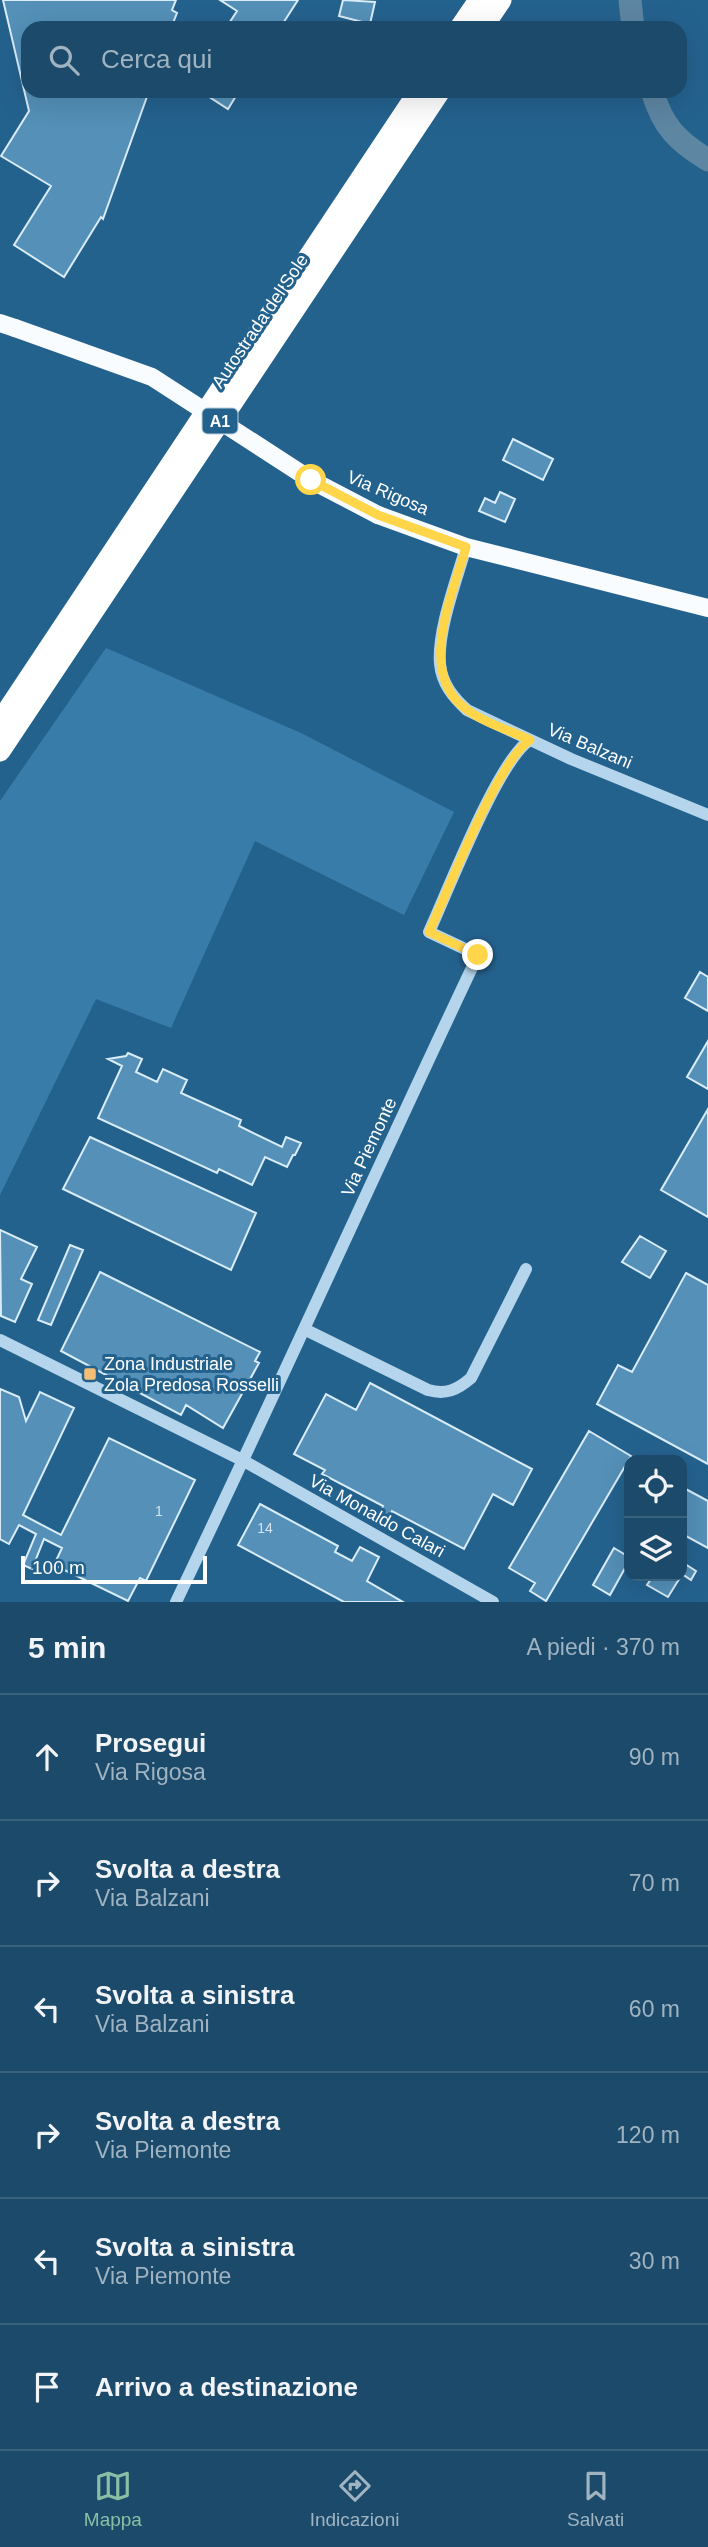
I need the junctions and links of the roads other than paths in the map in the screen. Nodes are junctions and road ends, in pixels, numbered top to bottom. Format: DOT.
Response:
graph roads {
  1 [pos="479,0"];
  2 [pos="501,0"];
  3 [pos="465,21"];
  4 [pos="487,21"];
  5 [pos="414,98"];
  6 [pos="435,98"];
  7 [pos="8,325"];
  8 [pos="466,547"];
  9 [pos="708,608"];
  10 [pos="0,722"];
  11 [pos="530,740"];
  12 [pos="0,751"];
  13 [pos="708,815"];
  14 [pos="526,1269"];
  15 [pos="306,1330"];
  16 [pos="0,1340"];
  17 [pos="244,1461"];
  18 [pos="176,1602"];
  19 [pos="493,1602"];
  1 -- 3 [label="highway"];
  2 -- 4 [label="highway"];
  5 -- 10 [label="highway, Autostrada del Sole / A1"];
  6 -- 12 [label="highway, Autostrada del Sole / A1"];
  7 -- 8 [label="main road, Via Rigosa, bridge"];
  8 -- 9 [label="main road, Via Rigosa"];
  8 -- 11 [label="street, Via Balzani"];
  11 -- 13 [label="street, Via Balzani"];
  11 -- 15 [label="street, Via Piemonte"];
  14 -- 15 [label="street"];
  15 -- 17 [label="street, Via Piemonte"];
  16 -- 17 [label="street, Via Monaldo Calari"];
  17 -- 18 [label="street, Via Piemonte"];
  17 -- 19 [label="street, Via Monaldo Calari"];
}
